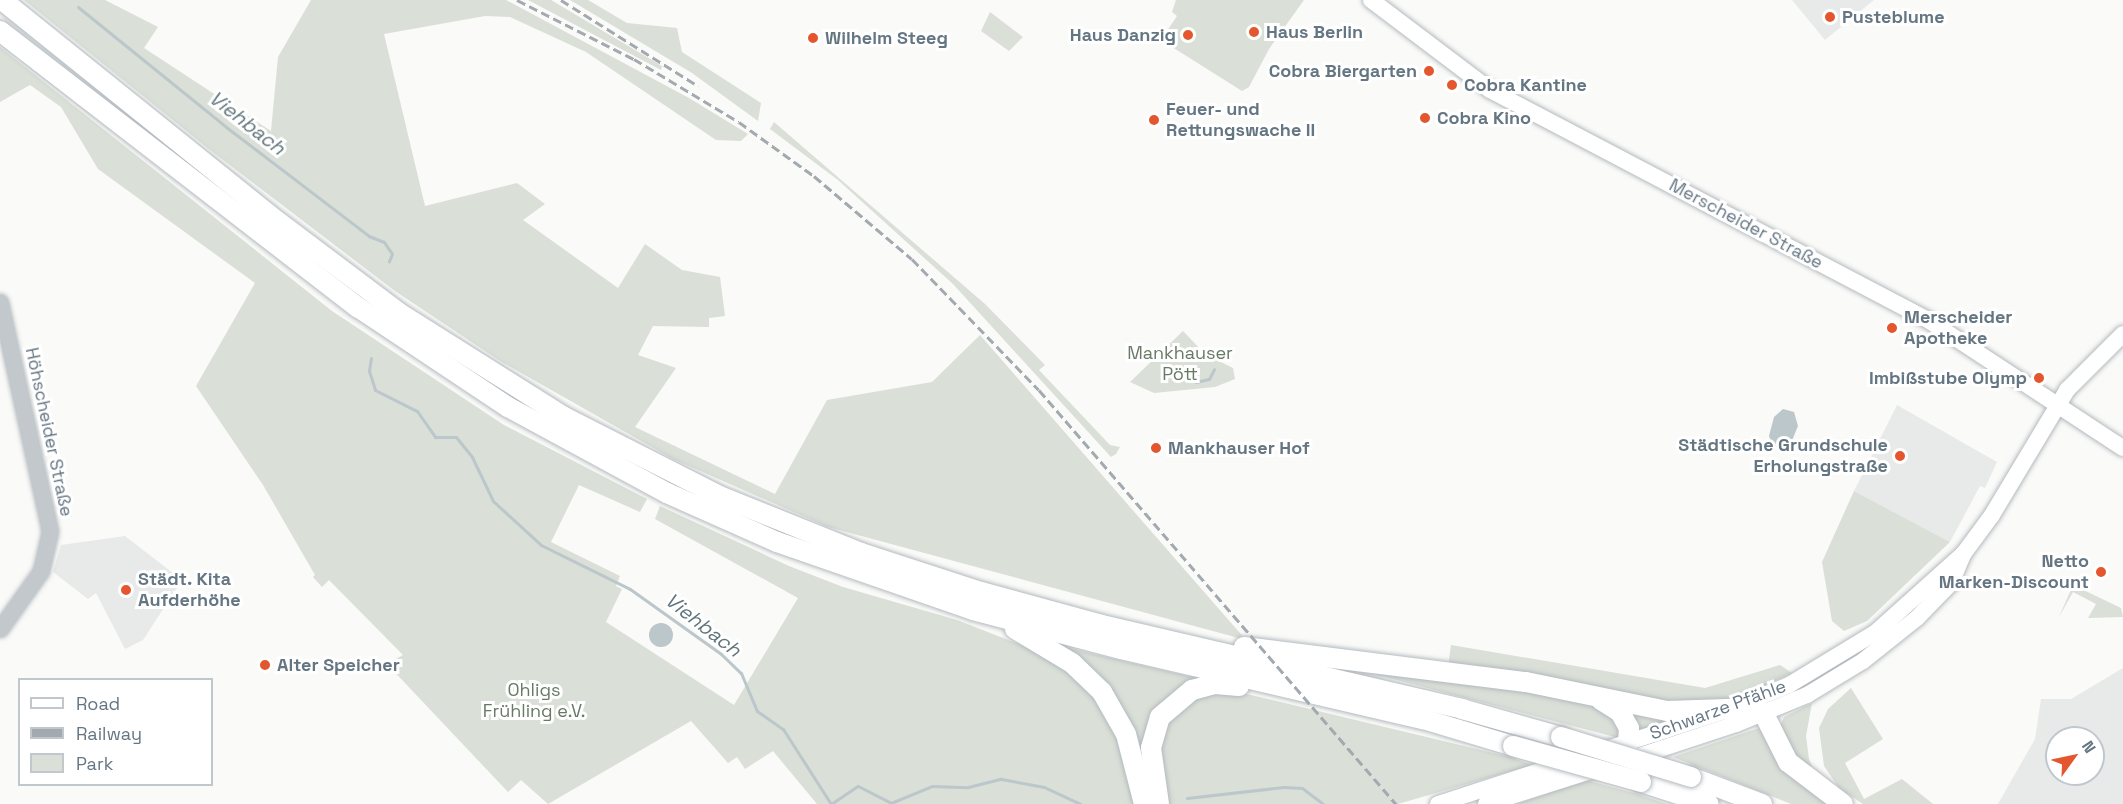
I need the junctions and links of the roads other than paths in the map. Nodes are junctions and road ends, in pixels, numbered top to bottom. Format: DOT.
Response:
graph roads {
  1 [pos="2,0"];
  2 [pos="1371,0"];
  3 [pos="0,32"];
  4 [pos="0,302"];
  5 [pos="2123,334"];
  6 [pos="2057,404"];
  7 [pos="2123,448"];
  8 [pos="1964,554"];
  9 [pos="987,614"];
  10 [pos="0,629"];
  11 [pos="1220,652"];
  12 [pos="1284,687"];
  13 [pos="1591,694"];
  14 [pos="1731,710"];
  15 [pos="1764,714"];
  16 [pos="1628,743"];
  17 [pos="1603,767"];
  18 [pos="1147,802"];
  19 [pos="1438,804"];
  20 [pos="1486,804"];
  21 [pos="1709,804"];
  22 [pos="1762,804"];
  23 [pos="1843,804"];
  1 -- 11 [label="highway"];
  2 -- 6 [label="main road, Merscheider Straße"];
  3 -- 9 [label="highway"];
  4 -- 10 [label="street, Höhscheider Straße"];
  5 -- 6 [label="main road, Schwarze Pfähle"];
  6 -- 7 [label="main road, Merscheider Straße"];
  6 -- 8 [label="main road, Schwarze Pfähle"];
  8 -- 14 [label="main road, Schwarze Pfähle"];
  8 -- 15 [label="main road, Schwarze Pfähle"];
  9 -- 12 [label="highway"];
  9 -- 18 [label="highway"];
  11 -- 13 [label="highway"];
  11 -- 22 [label="highway, bridge"];
  12 -- 18 [label="highway"];
  12 -- 21 [label="highway, bridge"];
  13 -- 14 [label="highway"];
  13 -- 16 [label="highway"];
  14 -- 15 [label="highway"];
  14 -- 16 [label="main road, Schwarze Pfähle"];
  15 -- 17 [label="main road, Schwarze Pfähle"];
  15 -- 23 [label="highway"];
  16 -- 17 [label="highway"];
  16 -- 19 [label="main road, Schwarze Pfähle"];
  17 -- 20 [label="main road, Schwarze Pfähle"];
}
